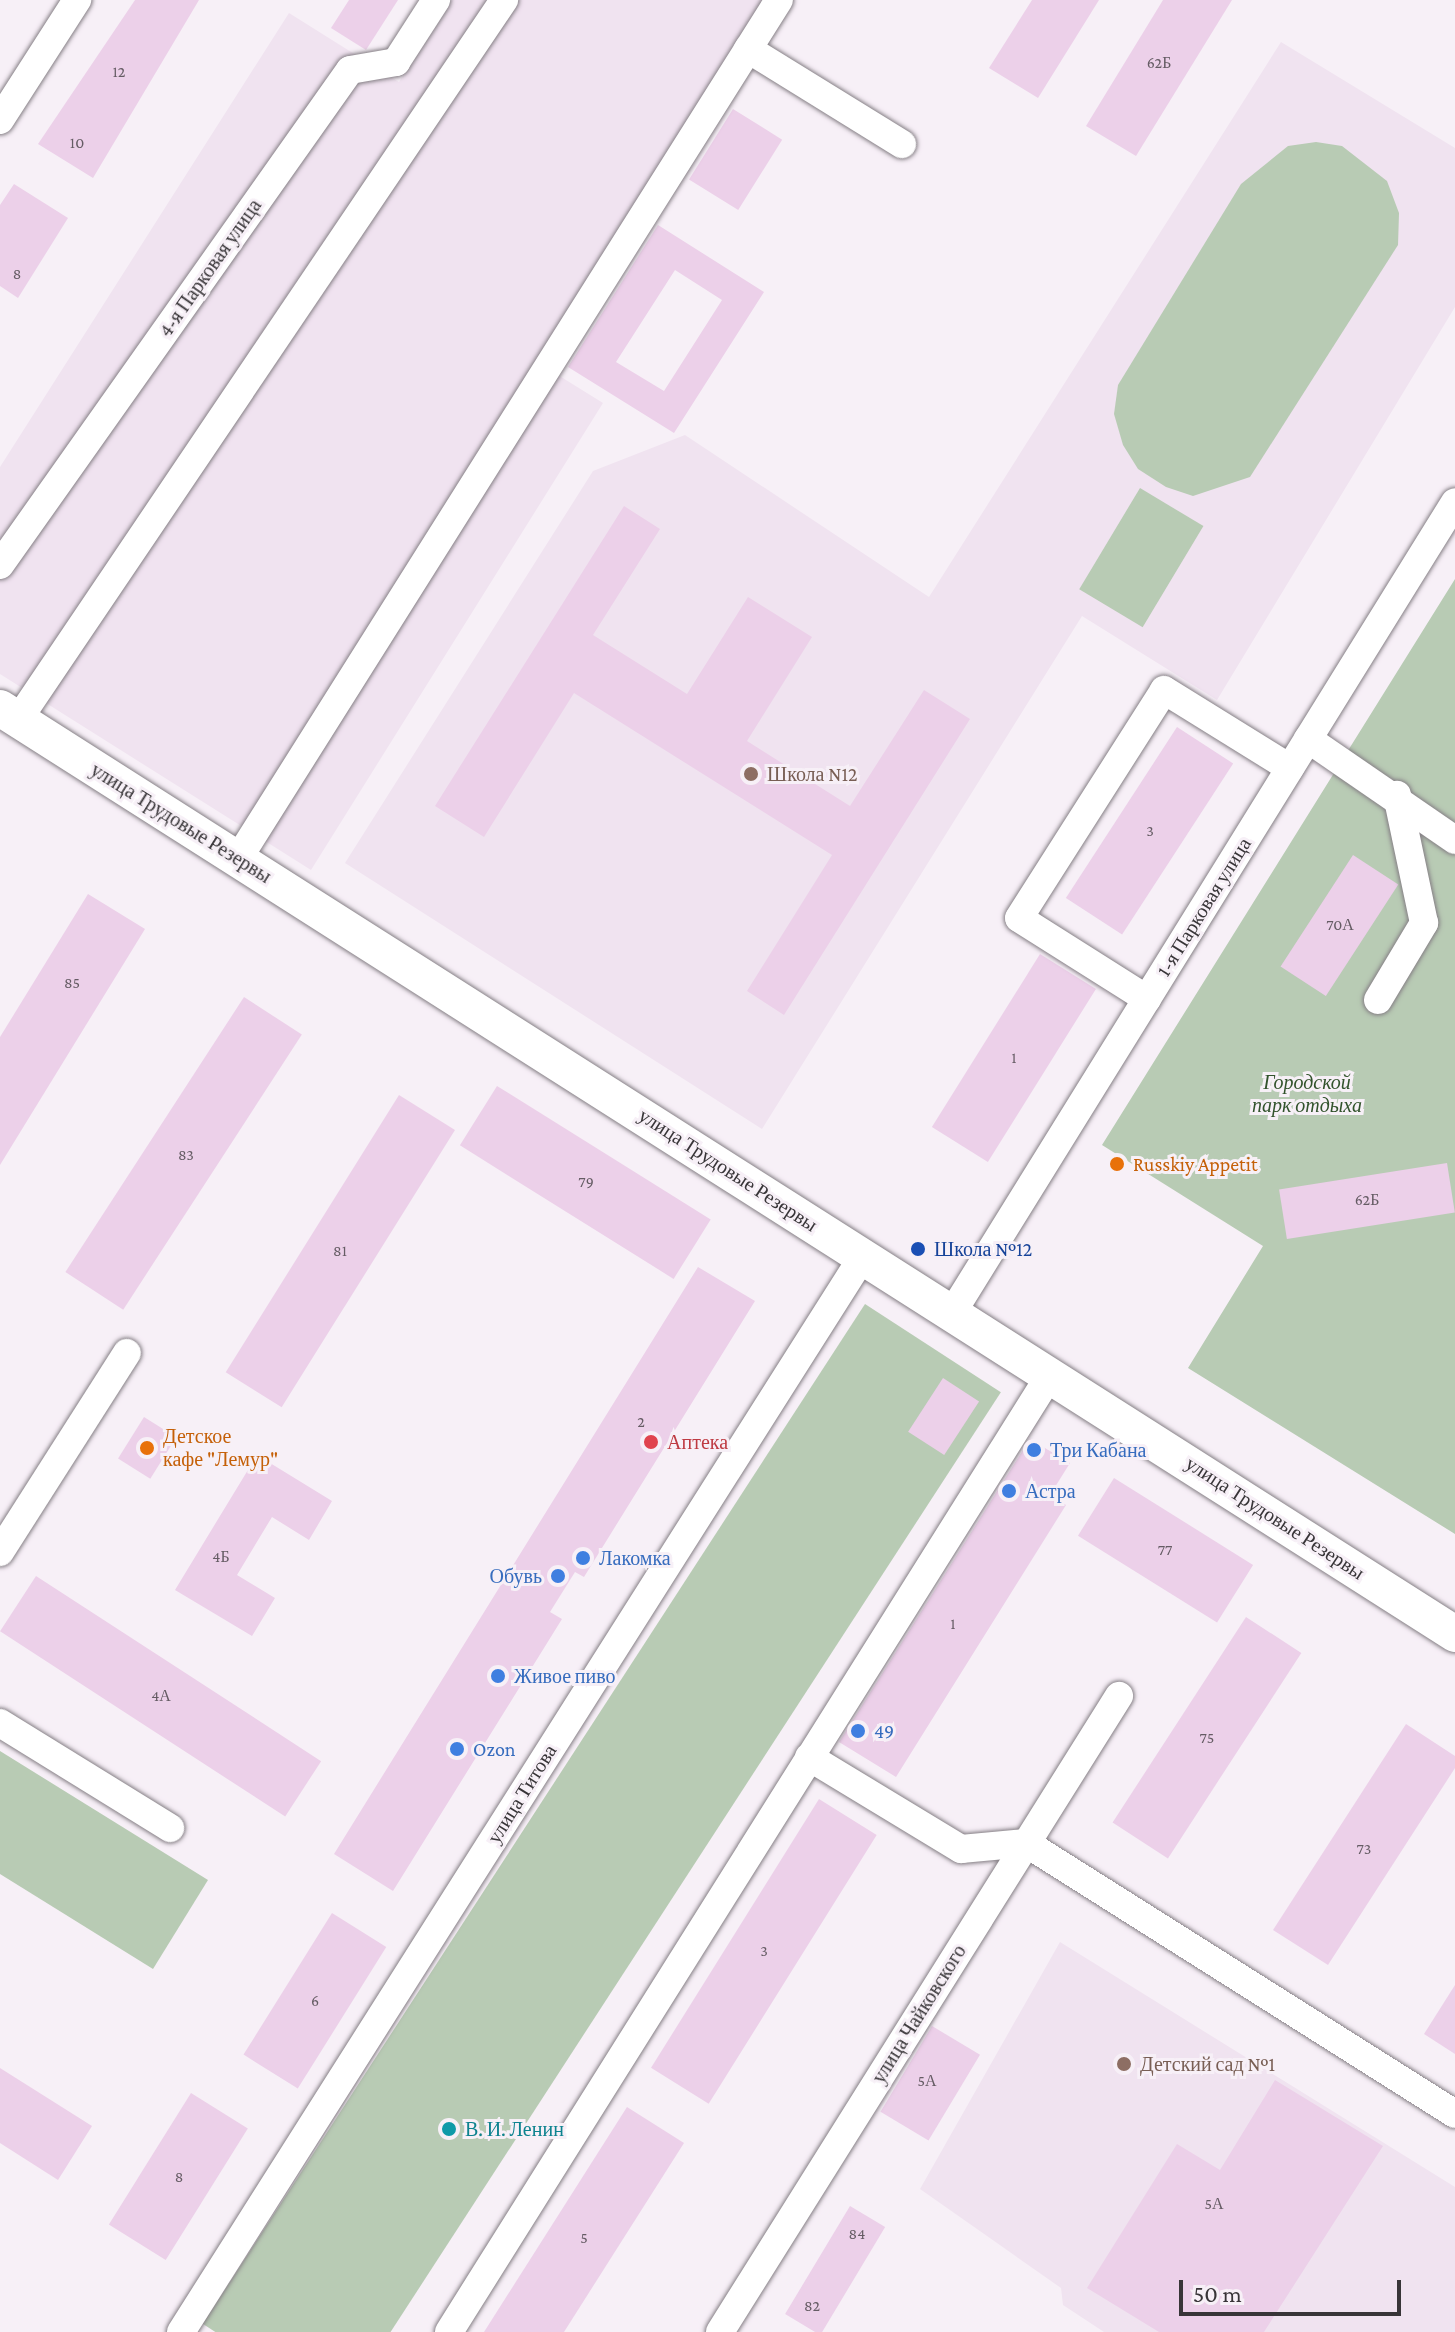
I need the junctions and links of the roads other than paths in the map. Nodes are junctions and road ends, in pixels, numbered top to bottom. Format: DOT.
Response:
graph roads {
  1 [pos="77,0"];
  2 [pos="436,0"];
  3 [pos="504,0"];
  4 [pos="779,0"];
  5 [pos="748,49"];
  6 [pos="0,120"];
  7 [pos="902,144"];
  8 [pos="1455,502"];
  9 [pos="0,565"];
  10 [pos="9,714"];
  11 [pos="1308,739"];
  12 [pos="1290,768"];
  13 [pos="1397,795"];
  14 [pos="1455,840"];
  15 [pos="238,859"];
  16 [pos="1147,999"];
  17 [pos="1378,1000"];
  18 [pos="863,1256"];
  19 [pos="952,1313"];
  20 [pos="127,1353"];
  21 [pos="1050,1375"];
  22 [pos="0,1552"];
  23 [pos="1455,1634"];
  24 [pos="1119,1696"];
  25 [pos="0,1723"];
  26 [pos="809,1757"];
  27 [pos="170,1828"];
  28 [pos="1026,1843"];
  29 [pos="1455,2114"];
  30 [pos="181,2332"];
  31 [pos="449,2332"];
  32 [pos="720,2332"];
  1 -- 6 [label="street"];
  2 -- 9 [label="street, 4-я Парковая улица"];
  3 -- 10 [label="street"];
  4 -- 5 [label="street"];
  5 -- 7 [label="street"];
  5 -- 15 [label="street"];
  8 -- 11 [label="street, 1-я Парковая улица"];
  10 -- 15 [label="main road, улица Трудовые Резервы"];
  11 -- 12 [label="street, 1-я Парковая улица"];
  11 -- 13 [label="street"];
  12 -- 16 [label="street, 1-я Парковая улица"];
  12 -- 16 [label="street"];
  13 -- 14 [label="street"];
  13 -- 17 [label="street"];
  15 -- 18 [label="main road, улица Трудовые Резервы"];
  16 -- 19 [label="street, 1-я Парковая улица"];
  18 -- 19 [label="main road, улица Трудовые Резервы"];
  18 -- 30 [label="street, улица Титова"];
  19 -- 21 [label="main road, улица Трудовые Резервы"];
  20 -- 22 [label="street"];
  21 -- 23 [label="main road, улица Трудовые Резервы"];
  21 -- 26 [label="street"];
  24 -- 28 [label="street, улица Чайковского"];
  25 -- 27 [label="street"];
  26 -- 28 [label="street"];
  26 -- 31 [label="street"];
  28 -- 29 [label="street"];
  28 -- 32 [label="street, улица Чайковского"];
}
